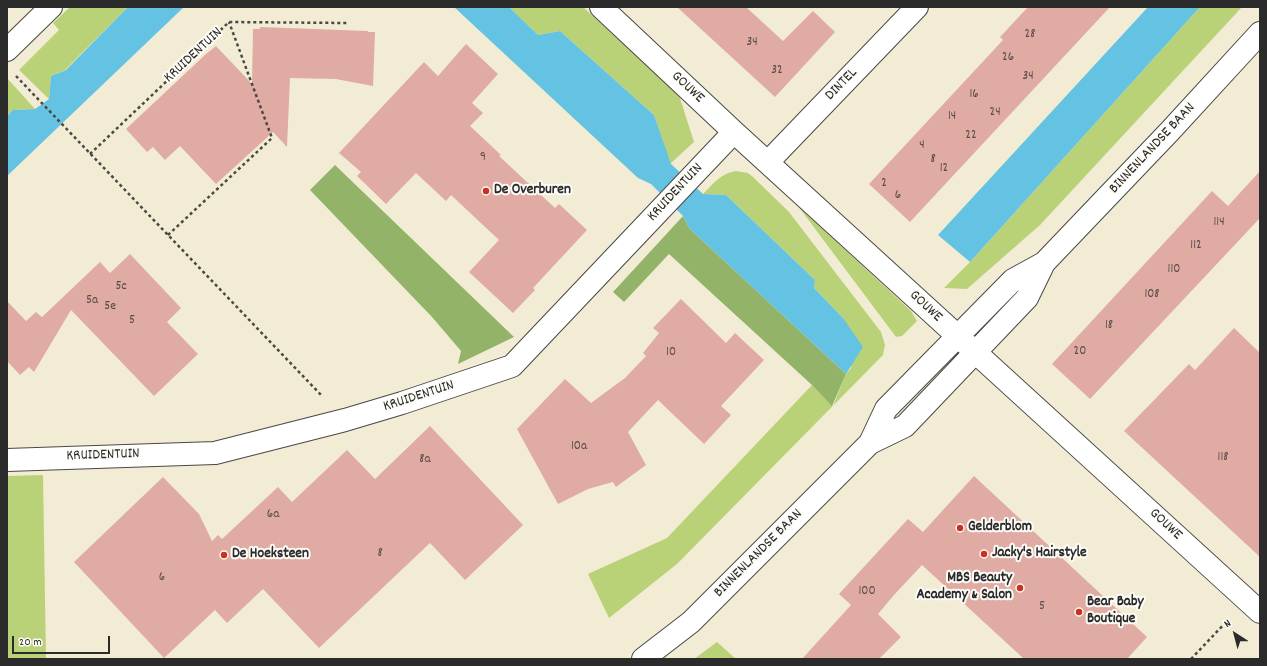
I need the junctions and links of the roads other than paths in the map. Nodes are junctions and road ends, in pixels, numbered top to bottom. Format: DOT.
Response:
graph roads {
  1 [pos="51,7"];
  2 [pos="601,7"];
  3 [pos="917,7"];
  4 [pos="1260,33"];
  5 [pos="7,50"];
  6 [pos="734,132"];
  7 [pos="768,162"];
  8 [pos="1044,263"];
  9 [pos="957,337"];
  10 [pos="975,353"];
  11 [pos="870,443"];
  12 [pos="7,460"];
  13 [pos="1257,604"];
  14 [pos="643,659"];
  1 -- 5 [label="street"];
  2 -- 6 [label="street, GOUWE"];
  3 -- 7 [label="street, DINTEL"];
  4 -- 8 [label="street, BINNENLANDSE BAAN"];
  6 -- 7 [label="street, GOUWE"];
  6 -- 12 [label="street, KRUIDENTUIN"];
  7 -- 9 [label="street, GOUWE"];
  8 -- 9 [label="street, BINNENLANDSE BAAN"];
  8 -- 10 [label="street, BINNENLANDSE BAAN"];
  9 -- 10 [label="street, GOUWE"];
  9 -- 11 [label="street, BINNENLANDSE BAAN"];
  10 -- 11 [label="street, BINNENLANDSE BAAN"];
  10 -- 13 [label="street, GOUWE"];
  11 -- 14 [label="street, BINNENLANDSE BAAN"];
}
